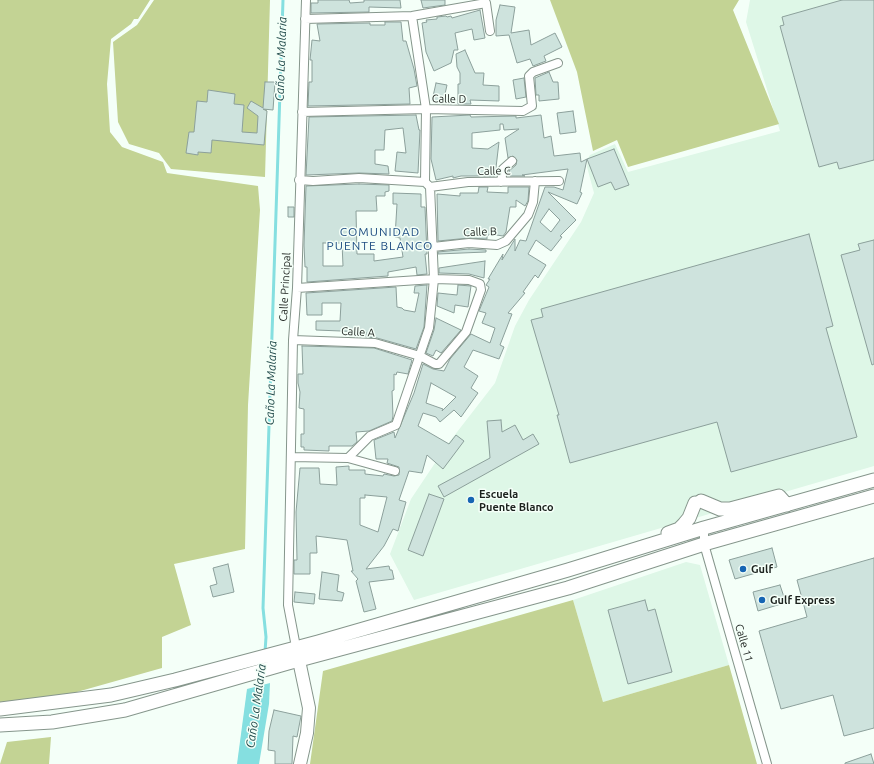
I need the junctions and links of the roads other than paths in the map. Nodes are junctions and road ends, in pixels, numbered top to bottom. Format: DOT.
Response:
graph roads {
  1 [pos="306,0"];
  2 [pos="412,16"];
  3 [pos="305,19"];
  4 [pos="490,31"];
  5 [pos="558,63"];
  6 [pos="426,109"];
  7 [pos="302,112"];
  8 [pos="512,161"];
  9 [pos="299,180"];
  10 [pos="536,181"];
  11 [pos="559,181"];
  12 [pos="501,182"];
  13 [pos="428,184"];
  14 [pos="433,247"];
  15 [pos="434,279"];
  16 [pos="297,288"];
  17 [pos="293,340"];
  18 [pos="420,356"];
  19 [pos="291,457"];
  20 [pos="348,458"];
  21 [pos="395,471"];
  22 [pos="874,480"];
  23 [pos="874,496"];
  24 [pos="787,505"];
  25 [pos="704,528"];
  26 [pos="657,542"];
  27 [pos="704,544"];
  28 [pos="296,647"];
  29 [pos="294,662"];
  30 [pos="0,709"];
  31 [pos="0,725"];
  32 [pos="300,764"];
  33 [pos="767,764"];
  1 -- 3 [label="street, Calle Principal"];
  2 -- 3 [label="street"];
  2 -- 4 [label="street"];
  2 -- 6 [label="street"];
  3 -- 7 [label="street, Calle Principal"];
  5 -- 6 [label="street, Calle D"];
  6 -- 7 [label="street, Calle D"];
  6 -- 13 [label="street"];
  7 -- 9 [label="street, Calle Principal"];
  8 -- 12 [label="street"];
  9 -- 13 [label="street, Calle C"];
  9 -- 16 [label="street, Calle Principal"];
  10 -- 11 [label="street, Calle C"];
  10 -- 12 [label="street, Calle C"];
  10 -- 14 [label="street, Calle B"];
  12 -- 13 [label="street, Calle C"];
  13 -- 14 [label="street"];
  14 -- 15 [label="street"];
  15 -- 16 [label="street"];
  15 -- 18 [label="street"];
  15 -- 18 [label="street, Calle A"];
  16 -- 17 [label="street, Calle Principal"];
  17 -- 18 [label="street, Calle A"];
  17 -- 19 [label="street, Calle Principal"];
  18 -- 20 [label="street"];
  19 -- 20 [label="street"];
  19 -- 28 [label="street, Calle Principal"];
  20 -- 21 [label="street"];
  22 -- 24 [label="main road"];
  23 -- 27 [label="main road"];
  24 -- 25 [label="main road"];
  24 -- 26 [label="main road"];
  25 -- 26 [label="main road"];
  25 -- 27 [label="street, Calle 11"];
  26 -- 28 [label="main road"];
  27 -- 29 [label="main road"];
  27 -- 33 [label="street, Calle 11"];
  28 -- 29 [label="street"];
  28 -- 30 [label="main road"];
  29 -- 31 [label="main road"];
  29 -- 32 [label="street"];
}
